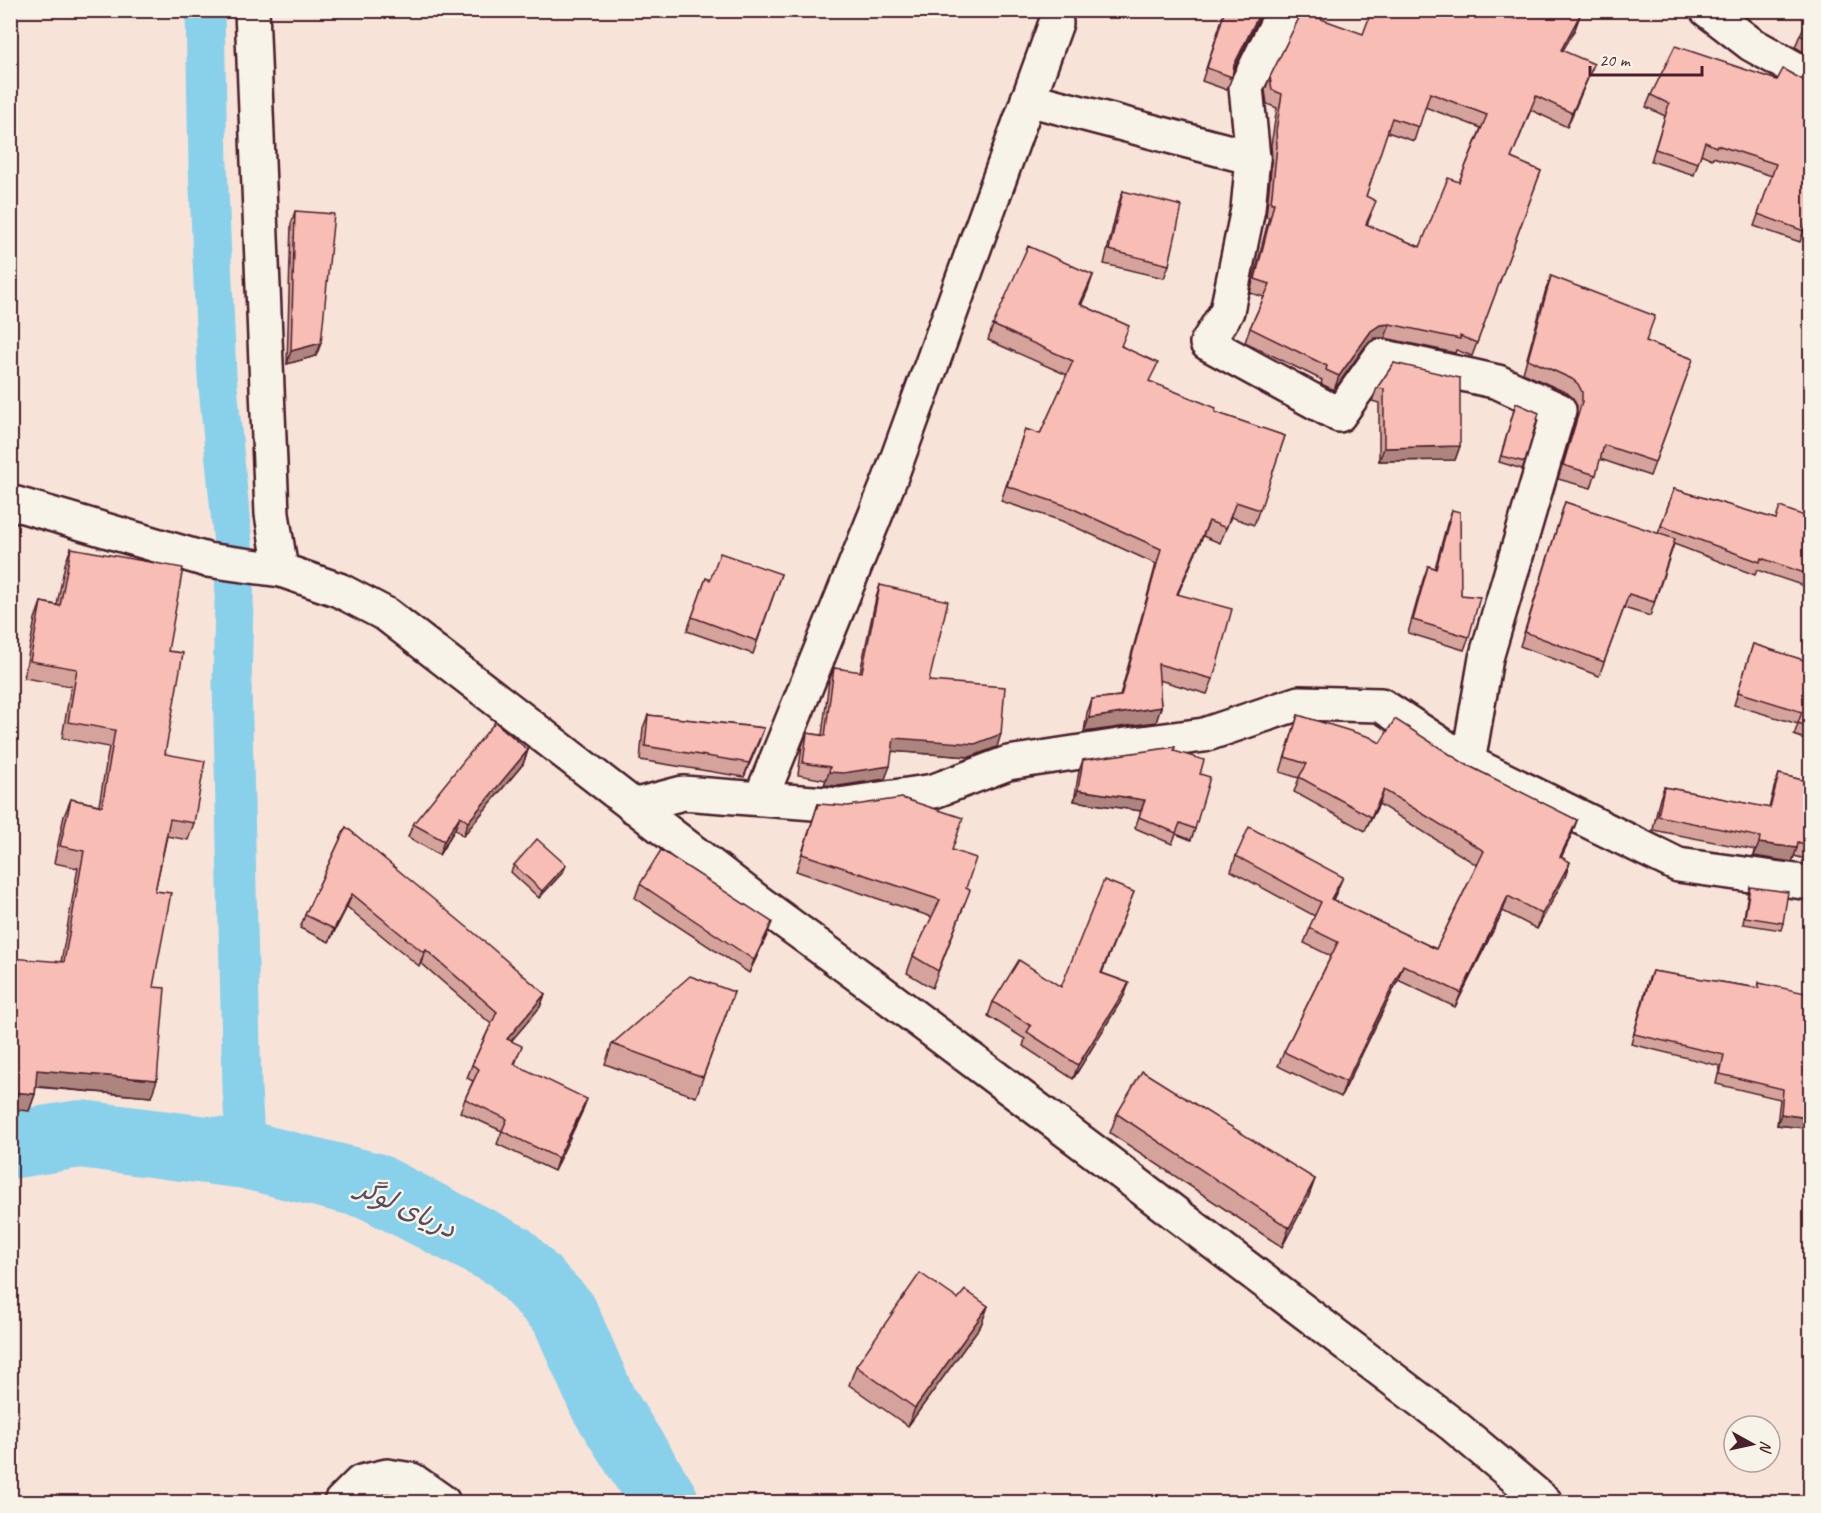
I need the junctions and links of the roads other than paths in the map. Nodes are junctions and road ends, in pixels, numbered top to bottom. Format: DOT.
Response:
graph roads {
  1 [pos="252,10"];
  2 [pos="1284,10"];
  3 [pos="1707,10"];
  4 [pos="1056,23"];
  5 [pos="1810,77"];
  6 [pos="1028,99"];
  7 [pos="1252,158"];
  8 [pos="10,502"];
  9 [pos="270,569"];
  10 [pos="1468,762"];
  11 [pos="762,798"];
  12 [pos="633,806"];
  13 [pos="1810,883"];
  14 [pos="341,1503"];
  15 [pos="443,1503"];
  16 [pos="1545,1503"];
  1 -- 9 [label="street"];
  2 -- 7 [label="street"];
  3 -- 5 [label="street"];
  4 -- 6 [label="street"];
  6 -- 7 [label="street"];
  6 -- 11 [label="street"];
  7 -- 10 [label="street"];
  8 -- 9 [label="street"];
  9 -- 12 [label="street"];
  10 -- 11 [label="street"];
  10 -- 13 [label="street"];
  11 -- 12 [label="street"];
  12 -- 16 [label="street"];
  14 -- 15 [label="street"];
}
